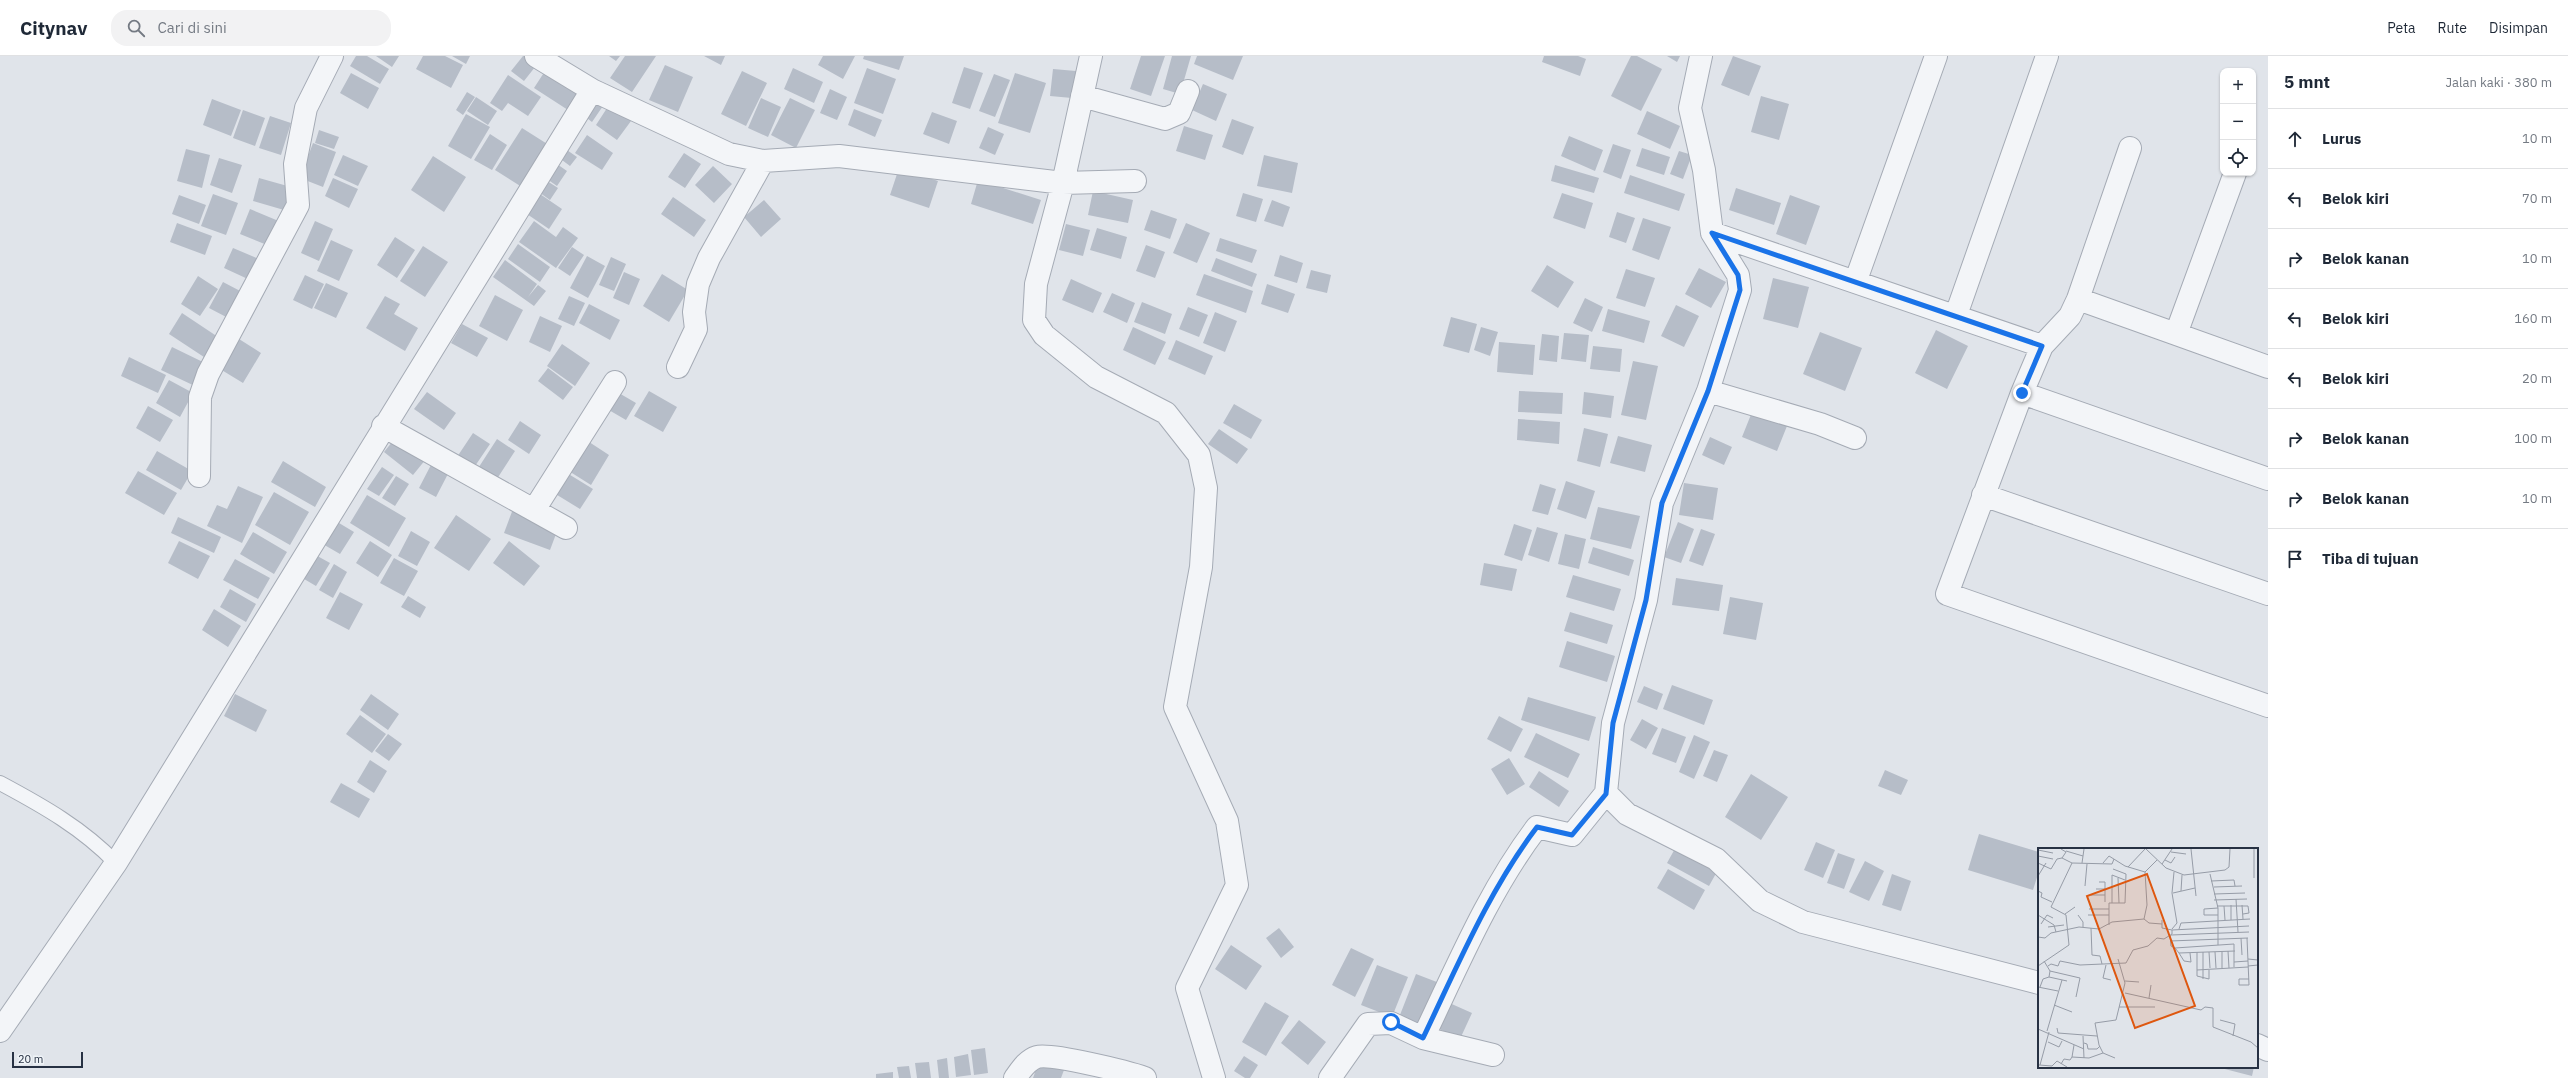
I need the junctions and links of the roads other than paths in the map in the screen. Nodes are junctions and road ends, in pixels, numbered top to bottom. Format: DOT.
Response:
graph roads {
  1 [pos="332,56"];
  2 [pos="536,56"];
  3 [pos="1091,56"];
  4 [pos="1701,56"];
  5 [pos="1936,56"];
  6 [pos="2047,56"];
  7 [pos="592,90"];
  8 [pos="1188,91"];
  9 [pos="1082,96"];
  10 [pos="2130,148"];
  11 [pos="763,161"];
  12 [pos="2234,176"];
  13 [pos="1135,181"];
  14 [pos="1063,183"];
  15 [pos="1712,233"];
  16 [pos="1856,280"];
  17 [pos="2078,299"];
  18 [pos="1956,315"];
  19 [pos="2176,334"];
  20 [pos="2042,346"];
  21 [pos="678,367"];
  22 [pos="2268,367"];
  23 [pos="615,382"];
  24 [pos="1708,391"];
  25 [pos="2022,393"];
  26 [pos="383,426"];
  27 [pos="1855,438"];
  28 [pos="199,476"];
  29 [pos="2268,479"];
  30 [pos="1983,495"];
  31 [pos="534,510"];
  32 [pos="566,528"];
  33 [pos="2268,594"];
  34 [pos="2268,706"];
  35 [pos="0,783"];
  36 [pos="1606,794"];
  37 [pos="116,863"];
  38 [pos="2038,983"];
  39 [pos="0,1031"];
  40 [pos="1423,1038"];
  41 [pos="2258,1045"];
  42 [pos="2268,1050"];
  43 [pos="1493,1055"];
  44 [pos="1118,1074"];
  45 [pos="1015,1078"];
  46 [pos="1145,1078"];
  47 [pos="1214,1078"];
  48 [pos="1330,1078"];
  1 -- 28 [label="street"];
  2 -- 7 [label="street"];
  3 -- 9 [label="street"];
  4 -- 15 [label="street"];
  5 -- 16 [label="street"];
  6 -- 18 [label="street"];
  7 -- 11 [label="street"];
  7 -- 26 [label="street"];
  8 -- 9 [label="street"];
  9 -- 14 [label="street"];
  10 -- 17 [label="street"];
  11 -- 14 [label="street"];
  11 -- 21 [label="street"];
  12 -- 19 [label="street"];
  13 -- 14 [label="street"];
  14 -- 47 [label="street"];
  15 -- 16 [label="street"];
  15 -- 24 [label="street"];
  16 -- 18 [label="street"];
  17 -- 19 [label="street"];
  17 -- 20 [label="street"];
  18 -- 20 [label="street"];
  19 -- 22 [label="street"];
  20 -- 25 [label="street"];
  23 -- 31 [label="street"];
  24 -- 27 [label="street"];
  24 -- 36 [label="street"];
  25 -- 29 [label="street"];
  25 -- 30 [label="street"];
  26 -- 31 [label="street"];
  26 -- 37 [label="street"];
  30 -- 33 [label="street"];
  30 -- 34 [label="street"];
  31 -- 32 [label="street"];
  35 -- 37 [label="lane"];
  36 -- 38 [label="street"];
  36 -- 40 [label="street"];
  37 -- 39 [label="street"];
  40 -- 43 [label="street"];
  40 -- 48 [label="street"];
  41 -- 42 [label="street"];
  44 -- 45 [label="street"];
  44 -- 46 [label="street"];
}
